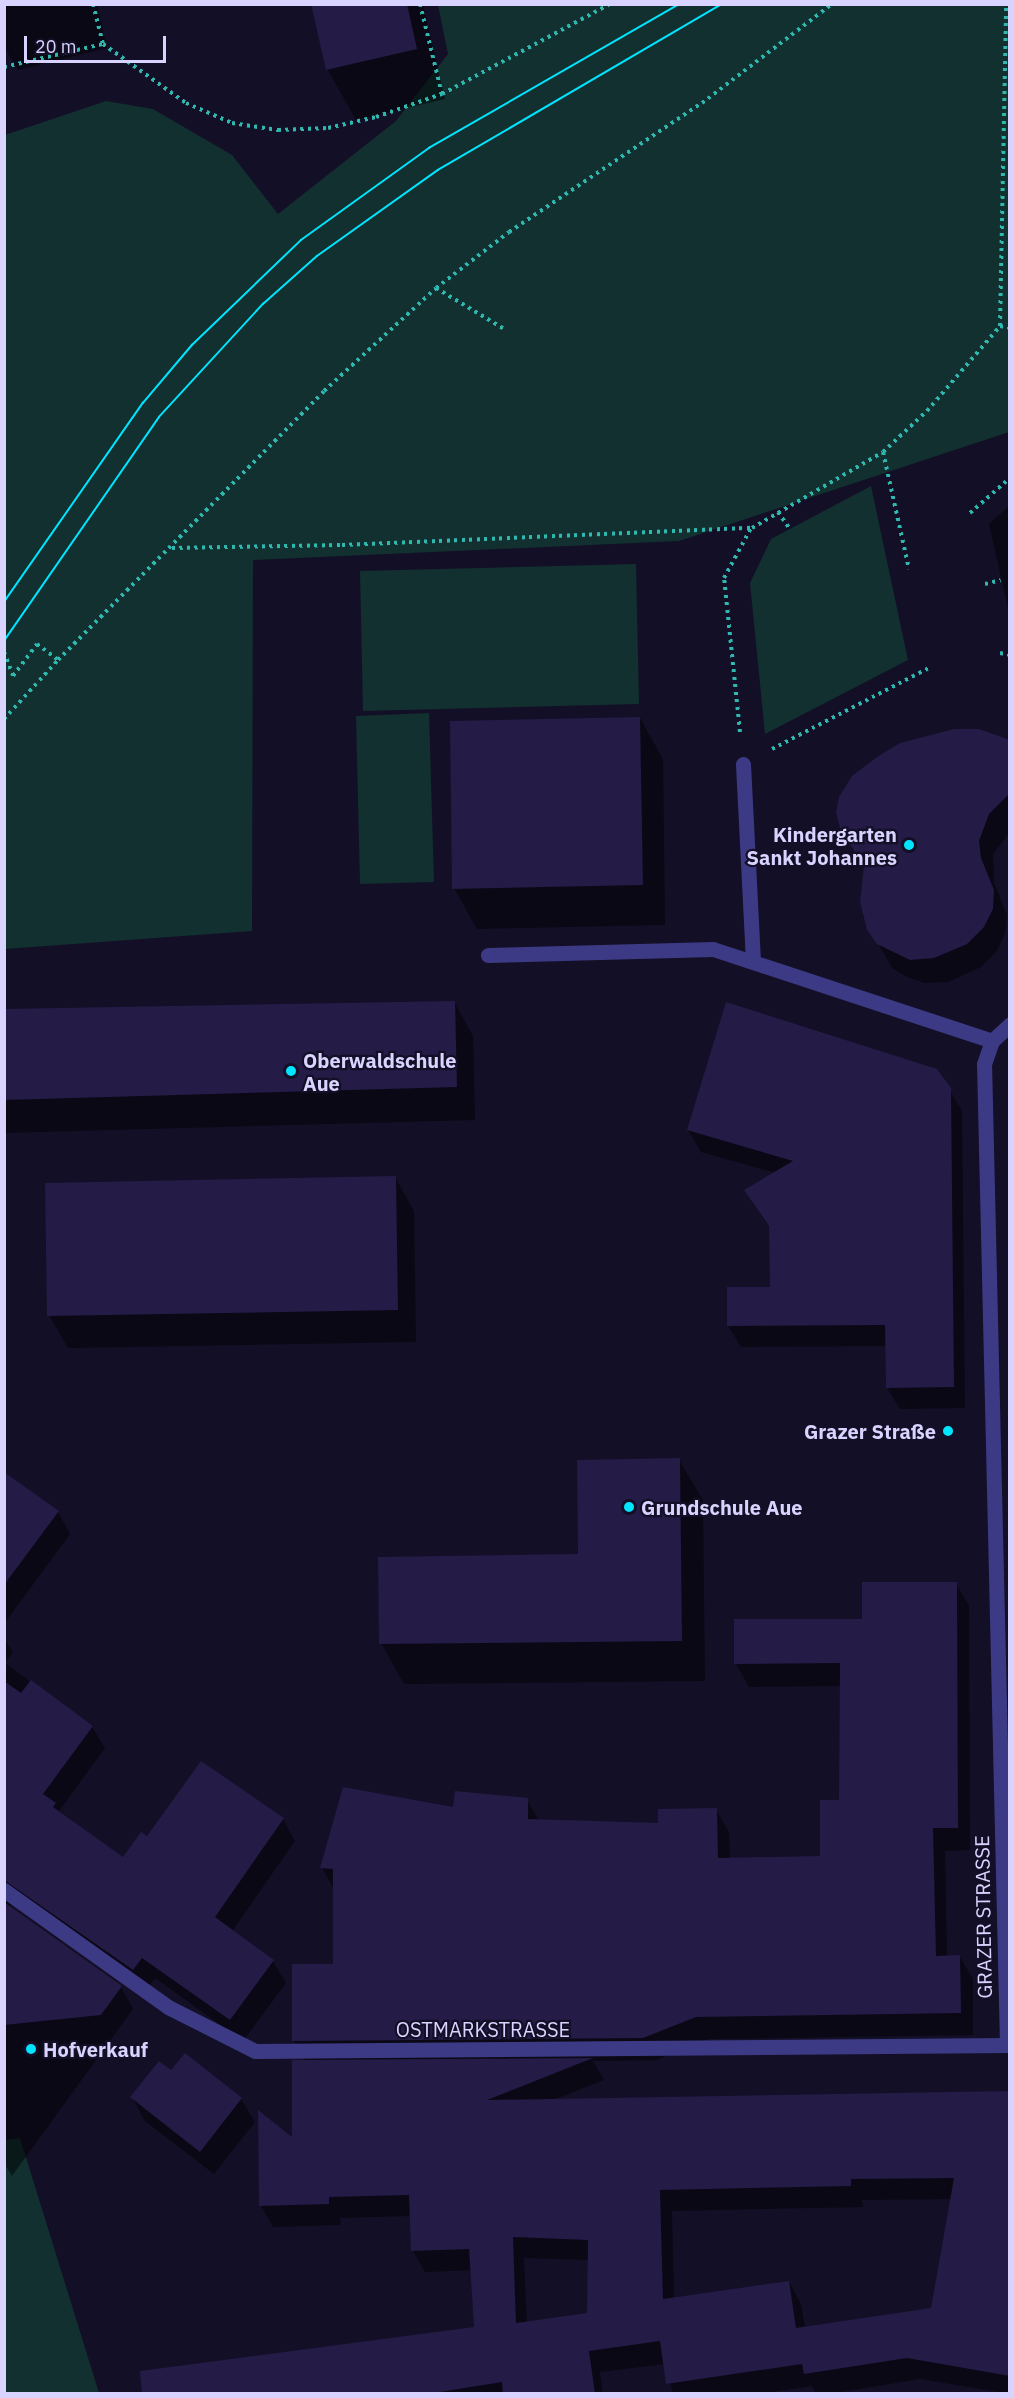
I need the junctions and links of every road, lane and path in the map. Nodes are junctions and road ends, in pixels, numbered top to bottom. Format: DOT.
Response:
graph roads {
  1 [pos="93,4"];
  2 [pos="420,4"];
  3 [pos="610,4"];
  4 [pos="832,4"];
  5 [pos="1006,4"];
  6 [pos="103,44"];
  7 [pos="4,67"];
  8 [pos="442,94"];
  9 [pos="436,288"];
  10 [pos="1000,326"];
  11 [pos="1010,328"];
  12 [pos="506,330"];
  13 [pos="883,452"];
  14 [pos="1010,478"];
  15 [pos="778,512"];
  16 [pos="970,513"];
  17 [pos="752,528"];
  18 [pos="789,528"];
  19 [pos="172,548"];
  20 [pos="909,569"];
  21 [pos="1000,580"];
  22 [pos="985,584"];
  23 [pos="4,652"];
  24 [pos="1000,653"];
  25 [pos="1010,655"];
  26 [pos="58,660"];
  27 [pos="929,668"];
  28 [pos="4,719"];
  29 [pos="744,764"];
  30 [pos="488,955"];
  31 [pos="753,962"];
  32 [pos="1010,1024"];
  33 [pos="992,1041"];
  34 [pos="4,1890"];
  35 [pos="1008,2045"];
  1 -- 6 [label="path"];
  2 -- 8 [label="path"];
  3 -- 8 [label="path"];
  4 -- 9 [label="path"];
  5 -- 10 [label="path"];
  6 -- 7 [label="path"];
  6 -- 8 [label="path"];
  9 -- 12 [label="path"];
  9 -- 19 [label="path"];
  10 -- 11 [label="path"];
  10 -- 13 [label="path"];
  13 -- 15 [label="path"];
  13 -- 20 [label="path"];
  14 -- 16 [label="path"];
  15 -- 17 [label="path"];
  15 -- 18 [label="path"];
  17 -- 19 [label="path"];
  17 -- 29 [label="path"];
  19 -- 26 [label="path"];
  21 -- 22 [label="path"];
  23 -- 26 [label="path"];
  24 -- 25 [label="path"];
  26 -- 28 [label="path"];
  27 -- 29 [label="path"];
  29 -- 31 [label="street"];
  30 -- 31 [label="street"];
  31 -- 33 [label="street"];
  32 -- 33 [label="street"];
  33 -- 35 [label="street, GRAZER STRASSE"];
  34 -- 35 [label="street, OSTMARKSTRASSE"];
}
